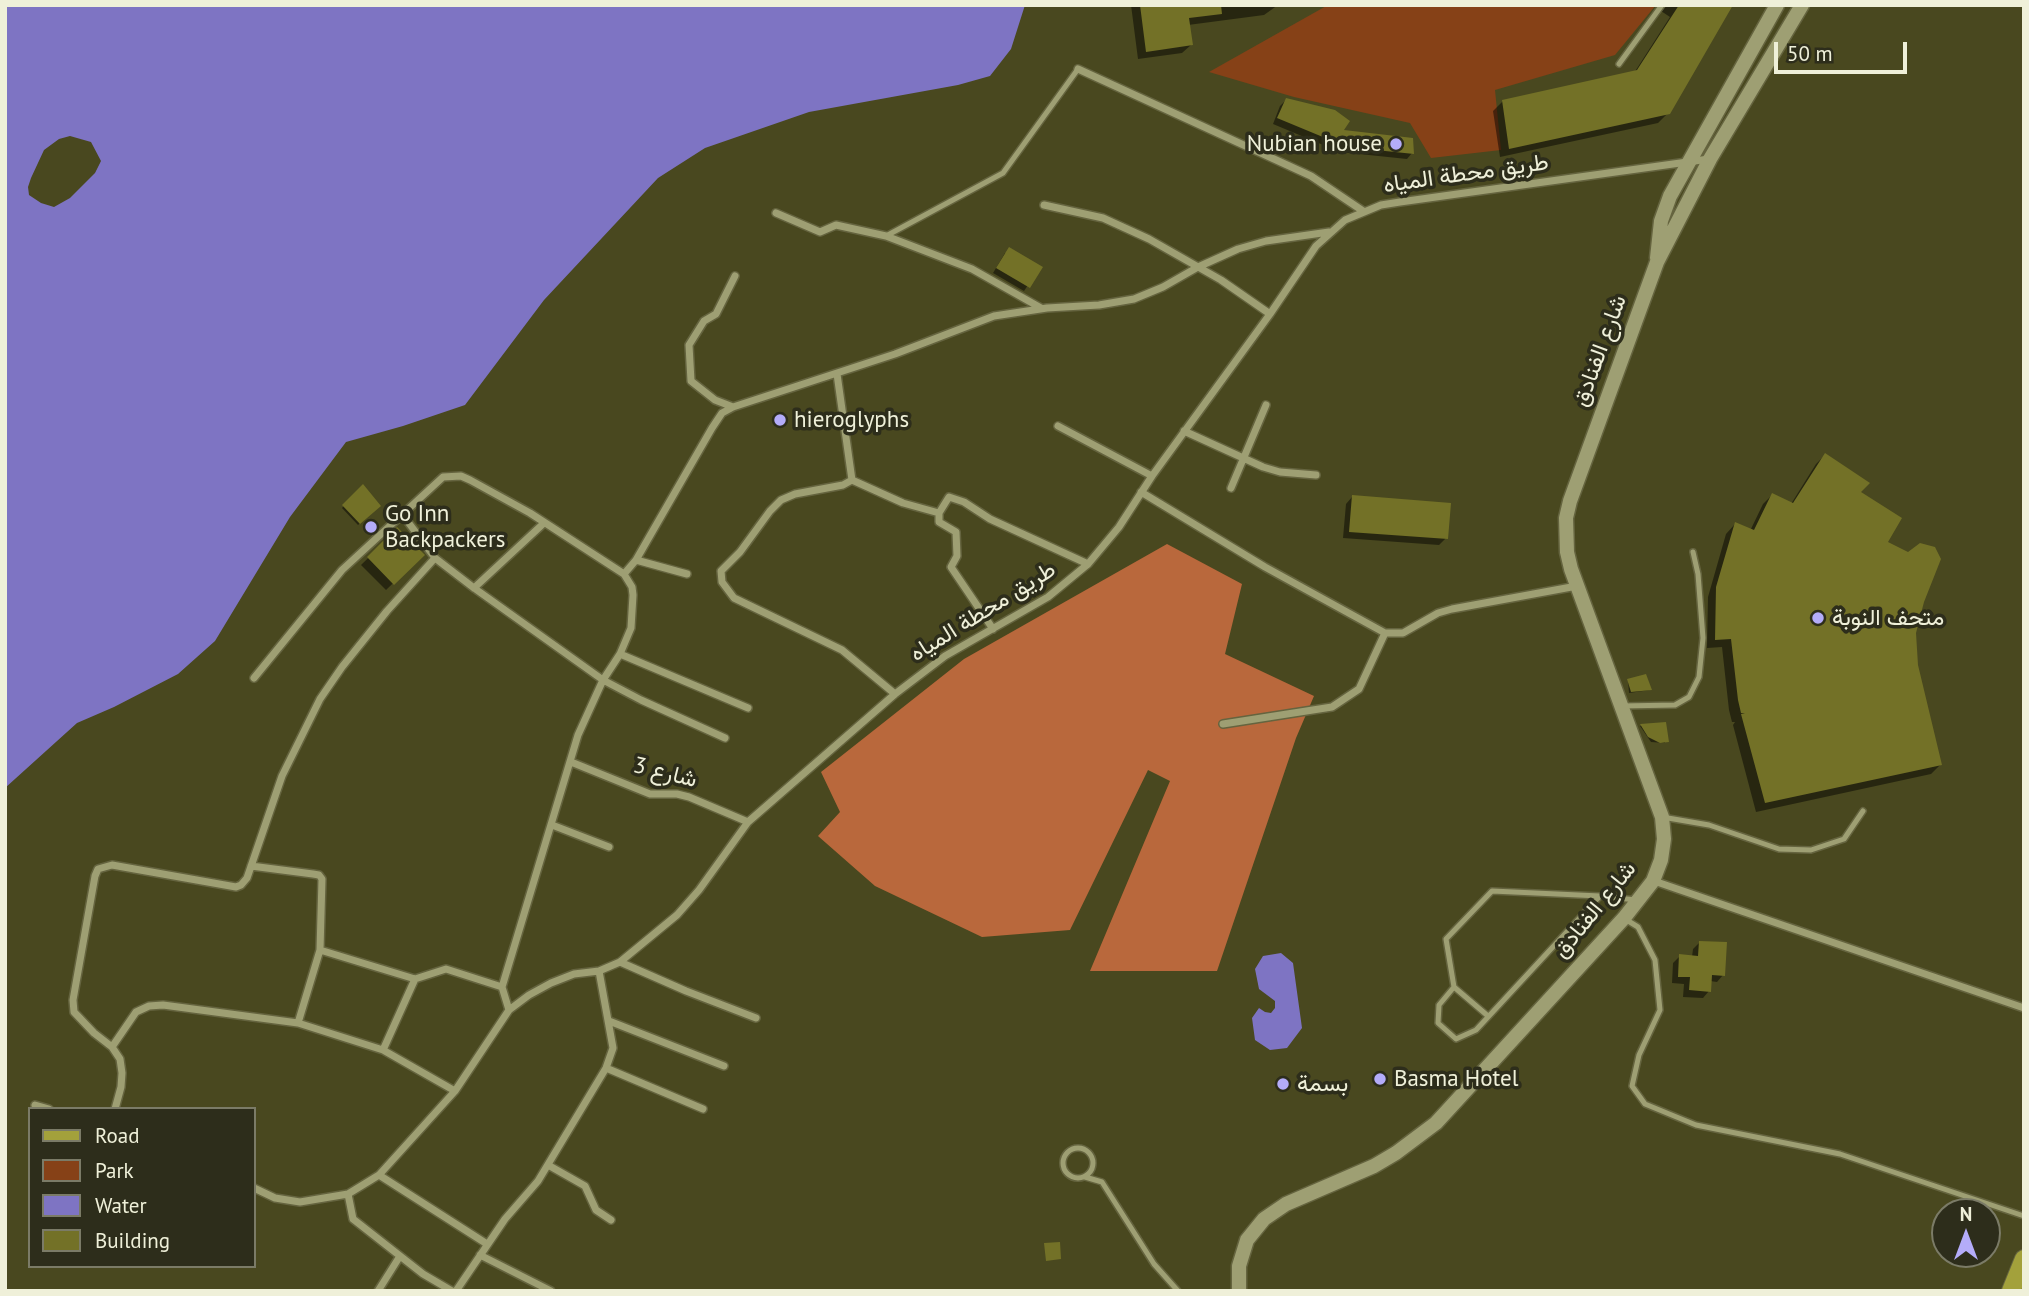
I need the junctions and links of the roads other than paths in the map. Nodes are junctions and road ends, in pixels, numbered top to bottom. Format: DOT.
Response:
graph roads {
  1 [pos="1662,5"];
  2 [pos="1777,5"];
  3 [pos="1802,5"];
  4 [pos="1619,64"];
  5 [pos="1078,69"];
  6 [pos="1710,159"];
  7 [pos="1688,162"];
  8 [pos="1044,205"];
  9 [pos="1363,211"];
  10 [pos="776,213"];
  11 [pos="1330,232"];
  12 [pos="886,236"];
  13 [pos="1657,262"];
  14 [pos="1198,267"];
  15 [pos="735,276"];
  16 [pos="1041,308"];
  17 [pos="1270,314"];
  18 [pos="837,374"];
  19 [pos="1266,405"];
  20 [pos="733,407"];
  21 [pos="1058,426"];
  22 [pos="1184,431"];
  23 [pos="1243,458"];
  24 [pos="1316,475"];
  25 [pos="1152,476"];
  26 [pos="852,480"];
  27 [pos="1231,488"];
  28 [pos="1141,492"];
  29 [pos="939,513"];
  30 [pos="402,514"];
  31 [pos="544,523"];
  32 [pos="1693,552"];
  33 [pos="435,558"];
  34 [pos="636,560"];
  35 [pos="1088,564"];
  36 [pos="624,574"];
  37 [pos="687,574"];
  38 [pos="1577,586"];
  39 [pos="474,588"];
  40 [pos="993,629"];
  41 [pos="1385,633"];
  42 [pos="620,654"];
  43 [pos="254,678"];
  44 [pos="603,680"];
  45 [pos="895,694"];
  46 [pos="1622,706"];
  47 [pos="748,708"];
  48 [pos="1223,724"];
  49 [pos="725,738"];
  50 [pos="571,762"];
  51 [pos="1863,811"];
  52 [pos="1662,817"];
  53 [pos="748,822"];
  54 [pos="552,825"];
  55 [pos="609,847"];
  56 [pos="251,866"];
  57 [pos="1653,881"];
  58 [pos="1600,896"];
  59 [pos="1639,900"];
  60 [pos="1624,918"];
  61 [pos="320,950"];
  62 [pos="620,962"];
  63 [pos="599,971"];
  64 [pos="415,979"];
  65 [pos="502,986"];
  66 [pos="1454,987"];
  67 [pos="2024,1008"];
  68 [pos="509,1010"];
  69 [pos="1488,1016"];
  70 [pos="757,1018"];
  71 [pos="609,1021"];
  72 [pos="298,1023"];
  73 [pos="112,1047"];
  74 [pos="383,1050"];
  75 [pos="724,1066"];
  76 [pos="606,1068"];
  77 [pos="454,1091"];
  78 [pos="35,1105"];
  79 [pos="42,1107"];
  80 [pos="115,1107"];
  81 [pos="703,1109"];
  82 [pos="548,1165"];
  83 [pos="379,1175"];
  84 [pos="1085,1177"];
  85 [pos="256,1189"];
  86 [pos="348,1194"];
  87 [pos="2024,1216"];
  88 [pos="611,1220"];
  89 [pos="487,1244"];
  90 [pos="400,1255"];
  91 [pos="480,1255"];
  92 [pos="2024,1259"];
  93 [pos="378,1291"];
  94 [pos="454,1291"];
  95 [pos="551,1291"];
  96 [pos="1178,1291"];
  97 [pos="1239,1291"];
  98 [pos="2011,1291"];
  1 -- 4 [label="lane"];
  2 -- 7 [label="street, شارع الفنادق"];
  3 -- 6 [label="street, شارع الفنادق"];
  5 -- 9 [label="street"];
  5 -- 12 [label="lane"];
  6 -- 7 [label="street, طريق محطة المياه"];
  6 -- 13 [label="street, شارع الفنادق"];
  7 -- 9 [label="street, طريق محطة المياه"];
  7 -- 13 [label="street, شارع الفنادق"];
  8 -- 14 [label="street"];
  9 -- 11 [label="street, طريق محطة المياه"];
  10 -- 12 [label="street"];
  11 -- 14 [label="street"];
  11 -- 17 [label="street, طريق محطة المياه"];
  12 -- 16 [label="street"];
  13 -- 38 [label="street, شارع الفنادق"];
  14 -- 16 [label="street"];
  14 -- 17 [label="street"];
  15 -- 20 [label="street"];
  16 -- 18 [label="street"];
  17 -- 22 [label="street, طريق محطة المياه"];
  18 -- 20 [label="street"];
  18 -- 26 [label="street"];
  19 -- 23 [label="street"];
  20 -- 34 [label="street"];
  21 -- 25 [label="street"];
  22 -- 23 [label="street"];
  22 -- 25 [label="street, طريق محطة المياه"];
  23 -- 24 [label="street"];
  23 -- 27 [label="street"];
  25 -- 28 [label="street, طريق محطة المياه"];
  26 -- 29 [label="street"];
  26 -- 45 [label="street"];
  28 -- 35 [label="street, طريق محطة المياه"];
  28 -- 41 [label="street"];
  29 -- 35 [label="street"];
  29 -- 40 [label="street"];
  30 -- 31 [label="street"];
  30 -- 33 [label="street"];
  30 -- 43 [label="street"];
  31 -- 36 [label="street"];
  31 -- 39 [label="street"];
  32 -- 46 [label="lane"];
  33 -- 39 [label="street"];
  33 -- 56 [label="street"];
  34 -- 36 [label="street"];
  34 -- 37 [label="street"];
  35 -- 40 [label="street, طريق محطة المياه"];
  36 -- 42 [label="street"];
  38 -- 41 [label="street"];
  38 -- 46 [label="street, شارع الفنادق"];
  39 -- 44 [label="street"];
  40 -- 45 [label="street, طريق محطة المياه"];
  41 -- 48 [label="street"];
  42 -- 44 [label="street"];
  42 -- 47 [label="street"];
  44 -- 49 [label="street"];
  44 -- 50 [label="street"];
  45 -- 53 [label="street, طريق محطة المياه"];
  46 -- 52 [label="street, شارع الفنادق"];
  50 -- 53 [label="street, شارع 3"];
  50 -- 54 [label="street"];
  51 -- 52 [label="lane"];
  52 -- 57 [label="street, شارع الفنادق"];
  53 -- 62 [label="street, طريق محطة المياه"];
  54 -- 55 [label="street"];
  54 -- 65 [label="street"];
  56 -- 61 [label="street"];
  56 -- 73 [label="street"];
  57 -- 59 [label="street, شارع الفنادق"];
  57 -- 67 [label="street"];
  58 -- 59 [label="lane"];
  58 -- 66 [label="lane"];
  58 -- 69 [label="lane"];
  59 -- 60 [label="street, شارع الفنادق"];
  60 -- 87 [label="lane"];
  60 -- 97 [label="street, شارع الفنادق"];
  61 -- 64 [label="street"];
  61 -- 72 [label="street"];
  62 -- 63 [label="street, طريق محطة المياه"];
  62 -- 70 [label="street"];
  63 -- 68 [label="street, طريق محطة المياه"];
  63 -- 71 [label="street"];
  64 -- 65 [label="street"];
  64 -- 74 [label="street"];
  65 -- 68 [label="street"];
  66 -- 69 [label="lane"];
  66 -- 69 [label="lane"];
  68 -- 77 [label="street, طريق محطة المياه"];
  71 -- 75 [label="street"];
  71 -- 76 [label="street"];
  72 -- 73 [label="street"];
  72 -- 74 [label="street"];
  73 -- 80 [label="street"];
  74 -- 77 [label="street"];
  76 -- 81 [label="street"];
  76 -- 82 [label="street"];
  77 -- 83 [label="street, طريق محطة المياه"];
  78 -- 79 [label="street"];
  82 -- 88 [label="street"];
  82 -- 89 [label="street"];
  83 -- 86 [label="street, طريق محطة المياه"];
  83 -- 89 [label="street"];
  84 -- 84 [label="lane"];
  84 -- 96 [label="lane"];
  85 -- 86 [label="street"];
  86 -- 90 [label="street"];
  89 -- 91 [label="street"];
  90 -- 93 [label="street"];
  90 -- 94 [label="street"];
  91 -- 94 [label="street"];
  91 -- 95 [label="street"];
  92 -- 98 [label="main road"];
}
